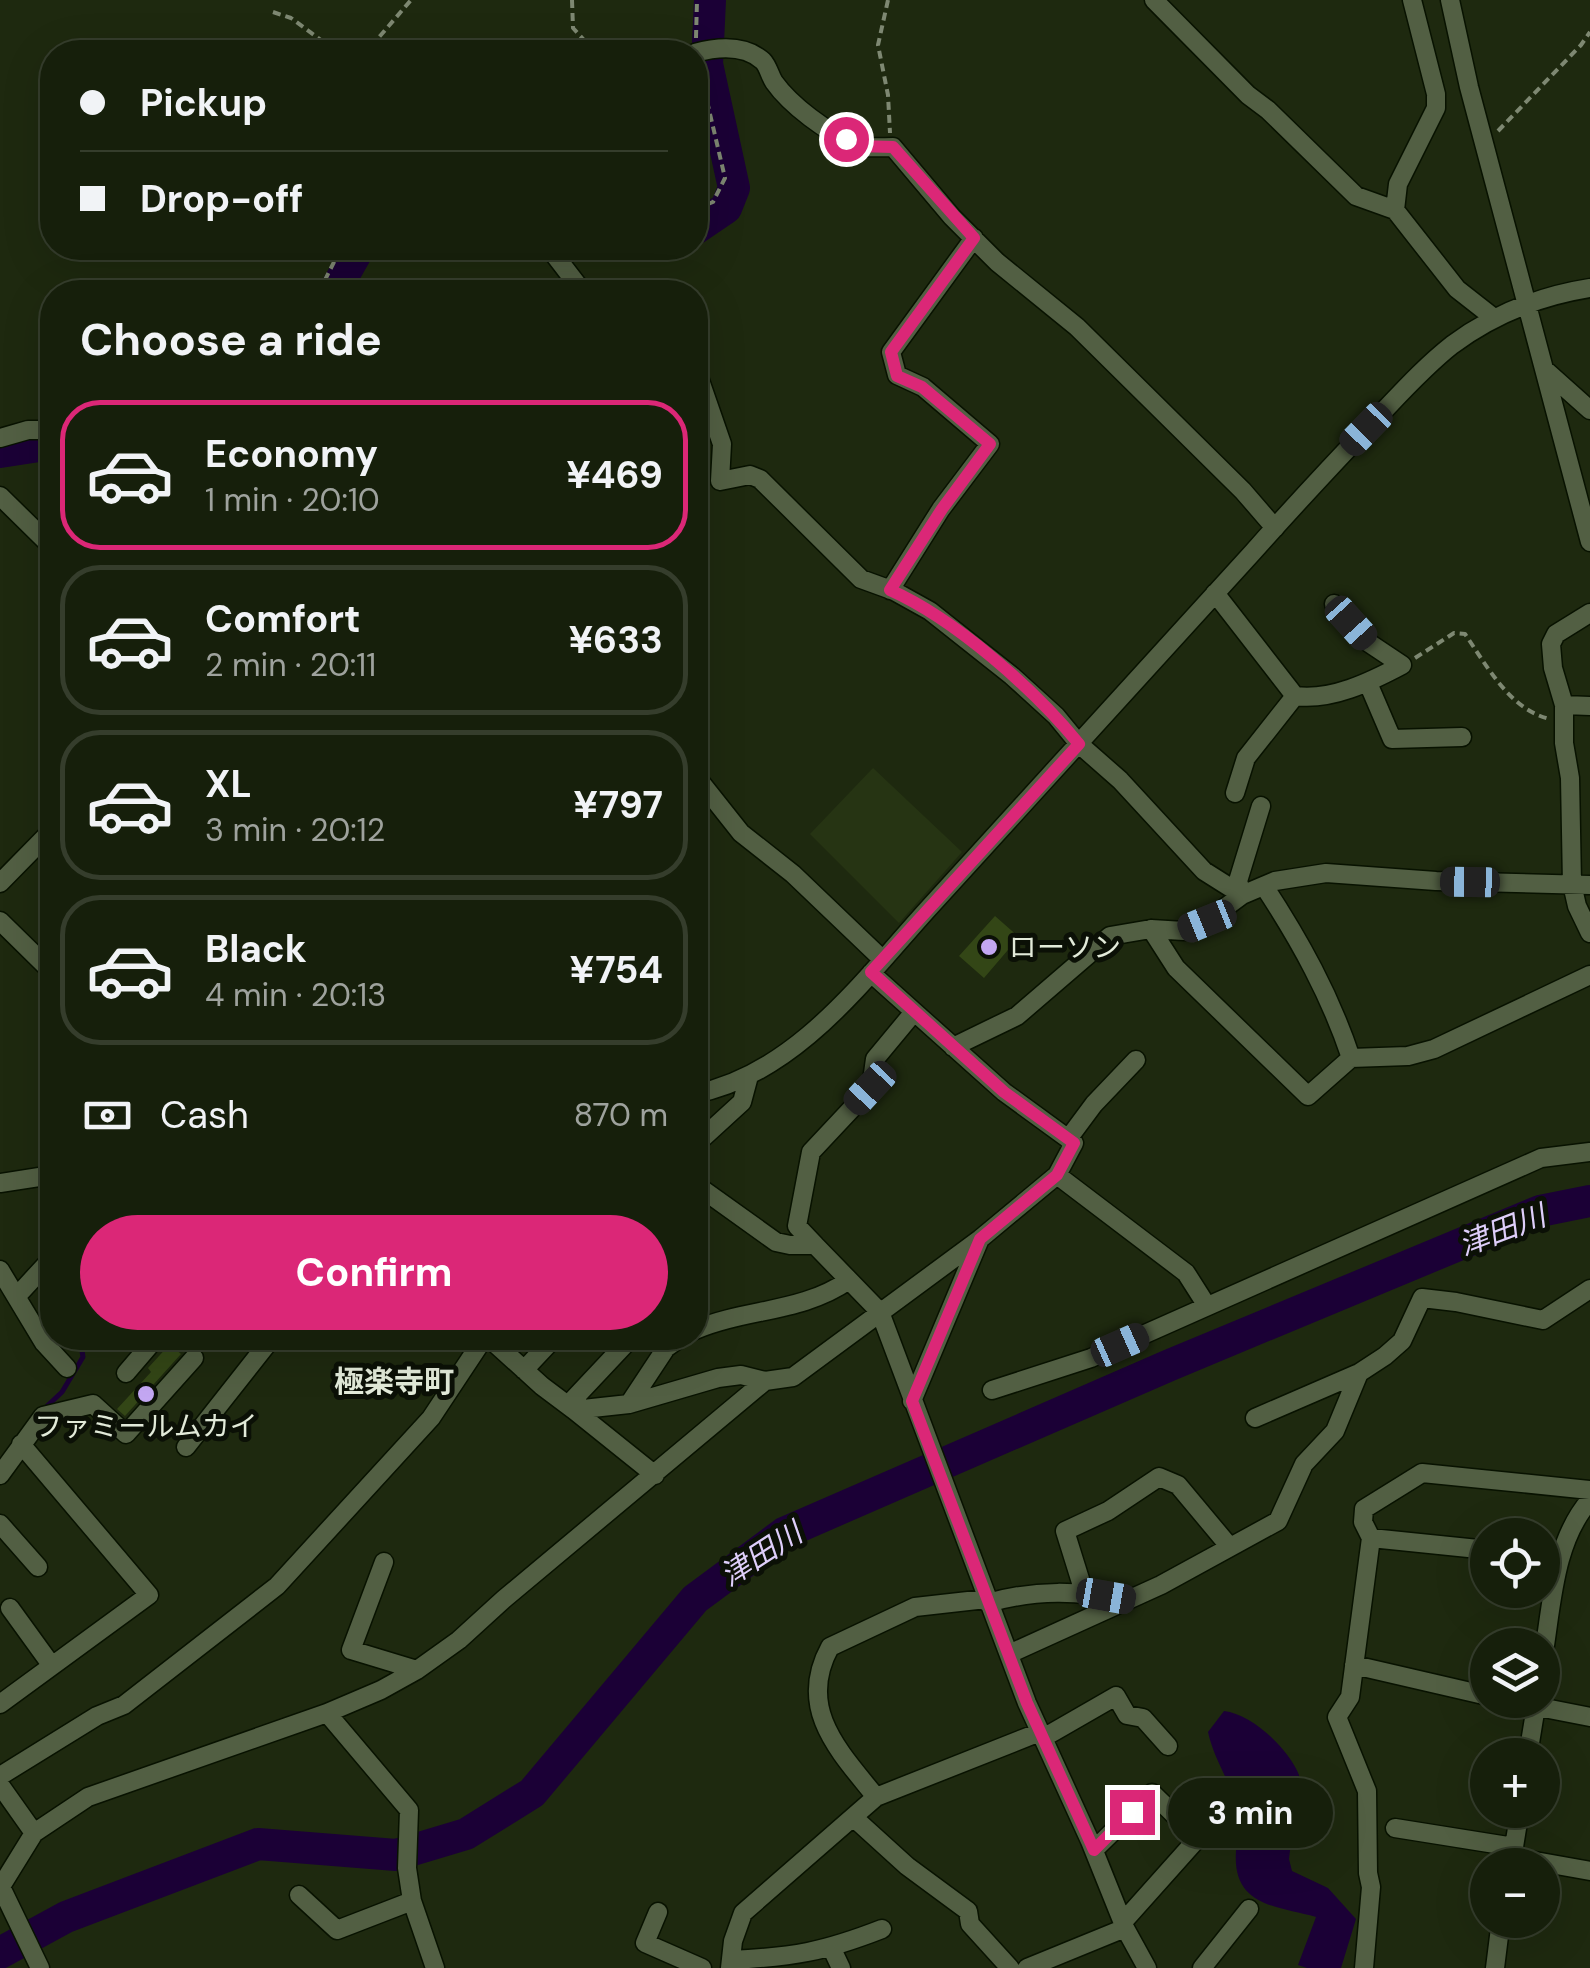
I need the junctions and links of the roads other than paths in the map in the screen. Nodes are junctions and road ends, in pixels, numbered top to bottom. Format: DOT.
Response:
graph roads {
  1 [pos="1154,0"];
  2 [pos="1412,0"];
  3 [pos="1450,0"];
  4 [pos="708,50"];
  5 [pos="1396,210"];
  6 [pos="974,238"];
  7 [pos="558,260"];
  8 [pos="574,280"];
  9 [pos="1590,288"];
  10 [pos="1525,303"];
  11 [pos="1494,318"];
  12 [pos="1543,369"];
  13 [pos="708,404"];
  14 [pos="1590,410"];
  15 [pos="40,430"];
  16 [pos="0,438"];
  17 [pos="0,496"];
  18 [pos="1274,528"];
  19 [pos="40,535"];
  20 [pos="1590,542"];
  21 [pos="890,590"];
  22 [pos="1216,593"];
  23 [pos="1334,604"];
  24 [pos="1590,613"];
  25 [pos="1368,682"];
  26 [pos="1295,696"];
  27 [pos="1590,706"];
  28 [pos="1564,714"];
  29 [pos="1462,738"];
  30 [pos="1079,744"];
  31 [pos="708,791"];
  32 [pos="1235,794"];
  33 [pos="1261,806"];
  34 [pos="40,842"];
  35 [pos="0,884"];
  36 [pos="1581,885"];
  37 [pos="1264,886"];
  38 [pos="1242,896"];
  39 [pos="0,922"];
  40 [pos="1151,930"];
  41 [pos="1590,933"];
  42 [pos="40,960"];
  43 [pos="877,966"];
  44 [pos="1590,975"];
  45 [pos="914,1012"];
  46 [pos="953,1047"];
  47 [pos="1351,1058"];
  48 [pos="1136,1060"];
  49 [pos="748,1076"];
  50 [pos="708,1092"];
  51 [pos="708,1133"];
  52 [pos="1068,1139"];
  53 [pos="1590,1152"];
  54 [pos="1057,1175"];
  55 [pos="40,1177"];
  56 [pos="0,1183"];
  57 [pos="708,1193"];
  58 [pos="980,1239"];
  59 [pos="815,1244"];
  60 [pos="0,1270"];
  61 [pos="40,1271"];
  62 [pos="849,1280"];
  63 [pos="1590,1289"];
  64 [pos="17,1296"];
  65 [pos="1207,1306"];
  66 [pos="880,1312"];
  67 [pos="708,1325"];
  68 [pos="40,1328"];
  69 [pos="55,1350"];
  70 [pos="145,1350"];
  71 [pos="263,1350"];
  72 [pos="478,1350"];
  73 [pos="500,1350"];
  74 [pos="543,1350"];
  75 [pos="620,1350"];
  76 [pos="665,1350"];
  77 [pos="194,1358"];
  78 [pos="67,1368"];
  79 [pos="524,1370"];
  80 [pos="126,1372"];
  81 [pos="1359,1373"];
  82 [pos="765,1381"];
  83 [pos="992,1390"];
  84 [pos="912,1401"];
  85 [pos="629,1404"];
  86 [pos="571,1407"];
  87 [pos="1255,1418"];
  88 [pos="20,1444"];
  89 [pos="186,1447"];
  90 [pos="2,1468"];
  91 [pos="656,1476"];
  92 [pos="1590,1490"];
  93 [pos="1590,1500"];
  94 [pos="0,1524"];
  95 [pos="1371,1538"];
  96 [pos="1560,1542"];
  97 [pos="1229,1546"];
  98 [pos="1470,1548"];
  99 [pos="384,1562"];
  100 [pos="38,1568"];
  101 [pos="1084,1592"];
  102 [pos="1129,1600"];
  103 [pos="987,1601"];
  104 [pos="10,1608"];
  105 [pos="1009,1654"];
  106 [pos="1354,1664"];
  107 [pos="52,1666"];
  108 [pos="417,1670"];
  109 [pos="1470,1692"];
  110 [pos="0,1704"];
  111 [pos="1560,1710"];
  112 [pos="326,1713"];
  113 [pos="1590,1717"];
  114 [pos="1041,1735"];
  115 [pos="1168,1746"];
  116 [pos="0,1776"];
  117 [pos="0,1785"];
  118 [pos="876,1797"];
  119 [pos="853,1818"];
  120 [pos="1394,1828"];
  121 [pos="34,1833"];
  122 [pos="1478,1848"];
  123 [pos="1094,1850"];
  124 [pos="1560,1865"];
  125 [pos="1590,1871"];
  126 [pos="1,1888"];
  127 [pos="299,1896"];
  128 [pos="412,1901"];
  129 [pos="1249,1909"];
  130 [pos="658,1912"];
  131 [pos="1124,1925"];
  132 [pos="882,1929"];
  133 [pos="1499,1938"];
  134 [pos="832,1949"];
  135 [pos="668,1961"];
  136 [pos="730,1964"];
  137 [pos="40,1967"];
  138 [pos="435,1968"];
  139 [pos="702,1968"];
  140 [pos="841,1968"];
  141 [pos="1010,1968"];
  142 [pos="1028,1968"];
  143 [pos="1147,1968"];
  144 [pos="1202,1968"];
  145 [pos="1364,1968"];
  146 [pos="1495,1968"];
  1 -- 5 [label="street"];
  2 -- 5 [label="street"];
  3 -- 10 [label="street"];
  4 -- 6 [label="street"];
  5 -- 11 [label="street"];
  6 -- 18 [label="street"];
  6 -- 21 [label="street"];
  7 -- 8 [label="street"];
  9 -- 10 [label="street"];
  10 -- 11 [label="street"];
  10 -- 12 [label="street"];
  11 -- 18 [label="street"];
  12 -- 14 [label="street"];
  12 -- 20 [label="street"];
  13 -- 21 [label="street"];
  15 -- 16 [label="street"];
  17 -- 19 [label="street"];
  18 -- 22 [label="street"];
  21 -- 30 [label="street"];
  22 -- 26 [label="street"];
  22 -- 30 [label="street"];
  23 -- 25 [label="street"];
  24 -- 28 [label="street"];
  25 -- 26 [label="street"];
  25 -- 29 [label="street"];
  26 -- 32 [label="street"];
  27 -- 28 [label="street"];
  28 -- 36 [label="street"];
  30 -- 38 [label="street"];
  30 -- 43 [label="street"];
  31 -- 43 [label="street"];
  33 -- 38 [label="street"];
  34 -- 35 [label="street"];
  36 -- 37 [label="street"];
  36 -- 41 [label="street"];
  37 -- 38 [label="street"];
  37 -- 47 [label="street"];
  38 -- 40 [label="street"];
  39 -- 42 [label="street"];
  40 -- 46 [label="street"];
  40 -- 47 [label="street"];
  43 -- 45 [label="street"];
  43 -- 49 [label="street"];
  44 -- 47 [label="street"];
  45 -- 46 [label="street"];
  45 -- 59 [label="street"];
  46 -- 52 [label="street"];
  48 -- 52 [label="street"];
  49 -- 50 [label="street"];
  49 -- 51 [label="street"];
  52 -- 54 [label="street"];
  53 -- 65 [label="street"];
  54 -- 58 [label="street"];
  54 -- 65 [label="street"];
  55 -- 56 [label="street"];
  57 -- 59 [label="street"];
  58 -- 66 [label="street"];
  58 -- 84 [label="street"];
  59 -- 62 [label="street"];
  60 -- 64 [label="street"];
  61 -- 64 [label="street"];
  62 -- 66 [label="street"];
  62 -- 67 [label="street"];
  63 -- 81 [label="street"];
  64 -- 68 [label="street"];
  65 -- 83 [label="street"];
  66 -- 82 [label="street"];
  66 -- 84 [label="street"];
  69 -- 78 [label="street"];
  70 -- 80 [label="street"];
  71 -- 89 [label="street"];
  72 -- 116 [label="street"];
  73 -- 79 [label="street"];
  74 -- 79 [label="street"];
  75 -- 86 [label="street"];
  76 -- 85 [label="street"];
  77 -- 88 [label="street"];
  79 -- 86 [label="street"];
  81 -- 87 [label="street"];
  81 -- 97 [label="street"];
  82 -- 85 [label="street"];
  82 -- 91 [label="street"];
  84 -- 103 [label="street"];
  85 -- 86 [label="street"];
  86 -- 91 [label="street"];
  88 -- 90 [label="street"];
  88 -- 107 [label="street"];
  91 -- 108 [label="street"];
  92 -- 95 [label="street"];
  93 -- 96 [label="street"];
  94 -- 100 [label="street"];
  95 -- 98 [label="street"];
  95 -- 106 [label="street"];
  97 -- 101 [label="street"];
  97 -- 102 [label="street"];
  99 -- 108 [label="street"];
  101 -- 102 [label="street"];
  101 -- 103 [label="street"];
  102 -- 105 [label="street"];
  103 -- 105 [label="street"];
  103 -- 118 [label="street"];
  104 -- 107 [label="street"];
  105 -- 114 [label="street"];
  106 -- 109 [label="street"];
  106 -- 145 [label="street"];
  107 -- 110 [label="street"];
  108 -- 112 [label="street"];
  111 -- 113 [label="street"];
  112 -- 121 [label="street"];
  112 -- 128 [label="street"];
  114 -- 115 [label="street"];
  114 -- 118 [label="street"];
  114 -- 123 [label="street"];
  117 -- 121 [label="street"];
  118 -- 119 [label="street"];
  119 -- 136 [label="street"];
  119 -- 141 [label="street"];
  120 -- 122 [label="street"];
  121 -- 126 [label="street"];
  123 -- 131 [label="street"];
  123 -- 131 [label="street"];
  124 -- 125 [label="street"];
  126 -- 137 [label="street"];
  127 -- 128 [label="street"];
  128 -- 138 [label="street"];
  129 -- 144 [label="street"];
  130 -- 135 [label="street"];
  131 -- 142 [label="street"];
  131 -- 143 [label="street"];
  132 -- 134 [label="street"];
  133 -- 146 [label="street"];
  134 -- 136 [label="street"];
  134 -- 140 [label="street"];
  135 -- 139 [label="street"];
}
